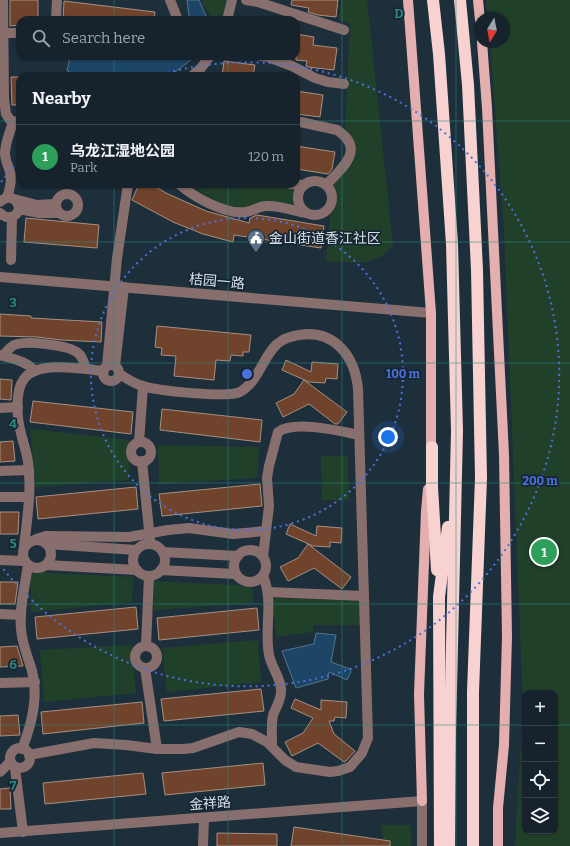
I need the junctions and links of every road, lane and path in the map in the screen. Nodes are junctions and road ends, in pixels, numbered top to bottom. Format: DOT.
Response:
graph roads {
  1 [pos="3,0"];
  2 [pos="57,0"];
  3 [pos="170,0"];
  4 [pos="232,0"];
  5 [pos="246,0"];
  6 [pos="408,0"];
  7 [pos="433,0"];
  8 [pos="460,0"];
  9 [pos="478,0"];
  10 [pos="479,12"];
  11 [pos="56,16"];
  12 [pos="176,16"];
  13 [pos="228,16"];
  14 [pos="344,30"];
  15 [pos="4,33"];
  16 [pos="16,33"];
  17 [pos="2,46"];
  18 [pos="482,48"];
  19 [pos="2,58"];
  20 [pos="207,60"];
  21 [pos="276,60"];
  22 [pos="196,72"];
  23 [pos="344,84"];
  24 [pos="2,99"];
  25 [pos="16,122"];
  26 [pos="300,122"];
  27 [pos="3,149"];
  28 [pos="326,184"];
  29 [pos="300,185"];
  30 [pos="304,185"];
  31 [pos="127,188"];
  32 [pos="184,188"];
  33 [pos="4,200"];
  34 [pos="19,209"];
  35 [pos="306,213"];
  36 [pos="0,214"];
  37 [pos="12,217"];
  38 [pos="11,260"];
  39 [pos="0,278"];
  40 [pos="119,286"];
  41 [pos="431,312"];
  42 [pos="2,356"];
  43 [pos="86,369"];
  44 [pos="111,369"];
  45 [pos="35,371"];
  46 [pos="143,386"];
  47 [pos="18,407"];
  48 [pos="0,408"];
  49 [pos="360,435"];
  50 [pos="139,442"];
  51 [pos="432,447"];
  52 [pos="142,461"];
  53 [pos="457,462"];
  54 [pos="29,470"];
  55 [pos="0,471"];
  56 [pos="0,497"];
  57 [pos="29,497"];
  58 [pos="266,531"];
  59 [pos="149,534"];
  60 [pos="36,539"];
  61 [pos="47,544"];
  62 [pos="150,544"];
  63 [pos="24,547"];
  64 [pos="136,550"];
  65 [pos="163,552"];
  66 [pos="238,556"];
  67 [pos="263,556"];
  68 [pos="0,560"];
  69 [pos="26,563"];
  70 [pos="46,565"];
  71 [pos="137,570"];
  72 [pos="161,570"];
  73 [pos="235,574"];
  74 [pos="149,576"];
  75 [pos="262,576"];
  76 [pos="268,592"];
  77 [pos="364,596"];
  78 [pos="439,597"];
  79 [pos="0,614"];
  80 [pos="21,615"];
  81 [pos="146,646"];
  82 [pos="145,668"];
  83 [pos="34,682"];
  84 [pos="0,683"];
  85 [pos="272,746"];
  86 [pos="157,750"];
  87 [pos="26,752"];
  88 [pos="9,760"];
  89 [pos="0,772"];
  90 [pos="422,801"];
  91 [pos="204,818"];
  92 [pos="23,832"];
  93 [pos="0,834"];
  94 [pos="203,846"];
  95 [pos="422,846"];
  96 [pos="440,846"];
  97 [pos="449,846"];
  98 [pos="473,846"];
  99 [pos="498,846"];
  1 -- 15 [label="street"];
  2 -- 11 [label="street"];
  3 -- 12 [label="street"];
  4 -- 13 [label="street"];
  5 -- 14 [label="street"];
  6 -- 41 [label="main road"];
  7 -- 53 [label="highway"];
  8 -- 98 [label="highway"];
  9 -- 10 [label="main road"];
  15 -- 16 [label="street"];
  15 -- 17 [label="street"];
  17 -- 19 [label="street"];
  18 -- 99 [label="main road"];
  19 -- 24 [label="street"];
  20 -- 22 [label="street"];
  21 -- 23 [label="street"];
  24 -- 25 [label="street"];
  25 -- 27 [label="street"];
  26 -- 28 [label="street"];
  27 -- 33 [label="street"];
  28 -- 30 [label="street"];
  28 -- 35 [label="street"];
  29 -- 30 [label="street"];
  30 -- 35 [label="street"];
  31 -- 40 [label="street"];
  32 -- 35 [label="street"];
  33 -- 34 [label="street"];
  33 -- 34 [label="street"];
  34 -- 37 [label="street"];
  36 -- 37 [label="street"];
  37 -- 38 [label="street"];
  39 -- 40 [label="street, 桔园一路"];
  40 -- 41 [label="street, 桔园一路"];
  40 -- 44 [label="street"];
  41 -- 51 [label="main road"];
  42 -- 43 [label="street"];
  42 -- 45 [label="street"];
  43 -- 44 [label="street"];
  43 -- 45 [label="street"];
  44 -- 46 [label="street"];
  45 -- 47 [label="street"];
  46 -- 49 [label="street"];
  46 -- 50 [label="street"];
  47 -- 48 [label="street"];
  47 -- 54 [label="street"];
  49 -- 58 [label="street"];
  49 -- 77 [label="street"];
  50 -- 52 [label="street"];
  50 -- 52 [label="street"];
  51 -- 78 [label="highway"];
  51 -- 90 [label="main road"];
  52 -- 59 [label="street"];
  53 -- 78 [label="highway"];
  53 -- 97 [label="highway"];
  54 -- 55 [label="street"];
  54 -- 57 [label="street"];
  56 -- 57 [label="street"];
  57 -- 63 [label="street"];
  58 -- 59 [label="street"];
  58 -- 67 [label="street"];
  59 -- 60 [label="street"];
  59 -- 62 [label="street"];
  60 -- 61 [label="street"];
  60 -- 63 [label="street"];
  61 -- 64 [label="street"];
  61 -- 70 [label="street"];
  62 -- 64 [label="street"];
  62 -- 65 [label="street"];
  63 -- 69 [label="street"];
  64 -- 71 [label="street"];
  65 -- 66 [label="street"];
  65 -- 72 [label="street"];
  66 -- 67 [label="street"];
  66 -- 73 [label="street"];
  67 -- 75 [label="street"];
  68 -- 69 [label="street"];
  69 -- 70 [label="street"];
  69 -- 80 [label="street"];
  70 -- 71 [label="street"];
  71 -- 74 [label="street"];
  72 -- 73 [label="street"];
  72 -- 74 [label="street"];
  73 -- 75 [label="street"];
  74 -- 81 [label="street"];
  75 -- 76 [label="street"];
  76 -- 77 [label="street"];
  76 -- 85 [label="street"];
  77 -- 85 [label="street"];
  78 -- 96 [label="highway"];
  79 -- 80 [label="street"];
  80 -- 83 [label="street"];
  81 -- 82 [label="street"];
  81 -- 82 [label="street"];
  82 -- 86 [label="street"];
  83 -- 84 [label="street"];
  83 -- 87 [label="street"];
  85 -- 86 [label="street"];
  86 -- 87 [label="street"];
  87 -- 88 [label="street"];
  87 -- 88 [label="street"];
  88 -- 89 [label="street"];
  88 -- 92 [label="street"];
  90 -- 91 [label="street, 金祥路"];
  90 -- 95 [label="street"];
  91 -- 92 [label="street, 金祥路"];
  91 -- 94 [label="street"];
  92 -- 93 [label="street, 金祥路"];
}
